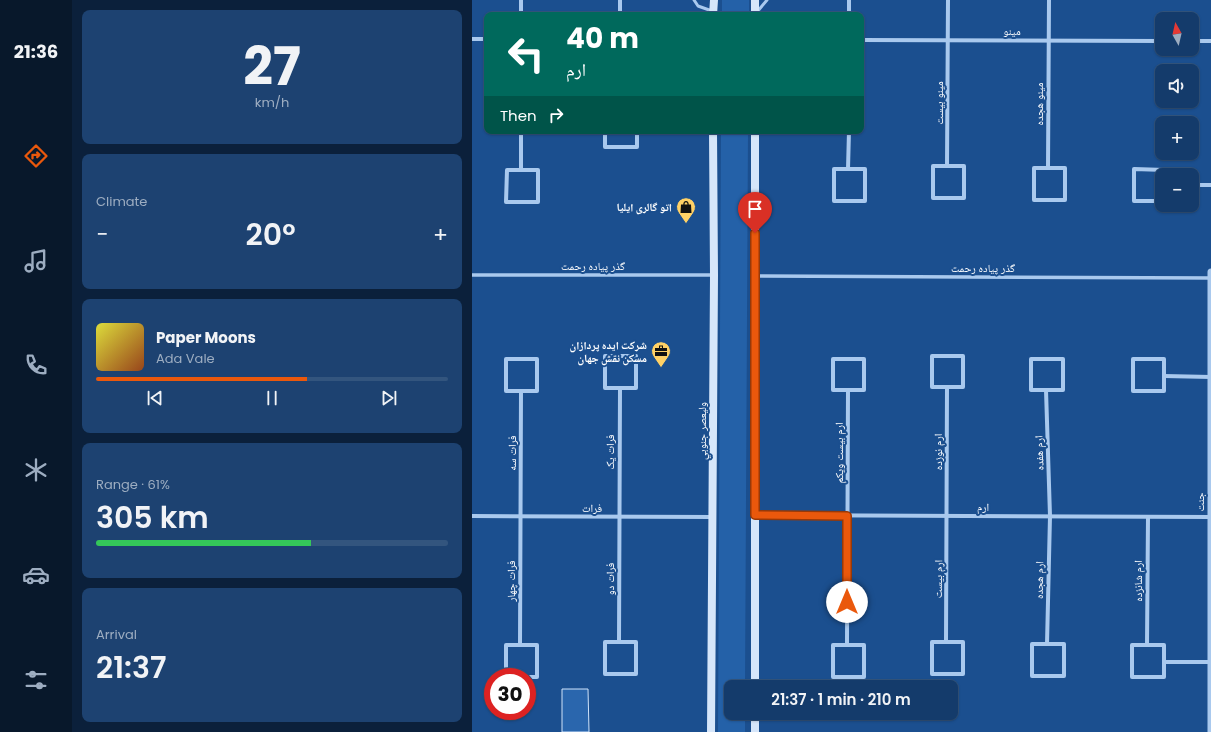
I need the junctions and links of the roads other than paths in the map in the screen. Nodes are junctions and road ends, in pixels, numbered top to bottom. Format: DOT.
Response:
graph roads {
  1 [pos="521,0"];
  2 [pos="620,0"];
  3 [pos="694,0"];
  4 [pos="714,0"];
  5 [pos="755,0"];
  6 [pos="767,0"];
  7 [pos="849,0"];
  8 [pos="948,0"];
  9 [pos="1049,0"];
  10 [pos="521,12"];
  11 [pos="620,12"];
  12 [pos="711,12"];
  13 [pos="713,12"];
  14 [pos="755,12"];
  15 [pos="757,12"];
  16 [pos="849,12"];
  17 [pos="472,39"];
  18 [pos="484,39"];
  19 [pos="864,40"];
  20 [pos="948,40"];
  21 [pos="1048,40"];
  22 [pos="1155,41"];
  23 [pos="1199,41"];
  24 [pos="1211,41"];
  25 [pos="521,134"];
  26 [pos="605,134"];
  27 [pos="637,134"];
  28 [pos="713,134"];
  29 [pos="755,134"];
  30 [pos="849,134"];
  31 [pos="947,166"];
  32 [pos="1048,168"];
  33 [pos="848,169"];
  34 [pos="521,170"];
  35 [pos="1155,170"];
  36 [pos="1199,185"];
  37 [pos="1211,185"];
  38 [pos="1155,201"];
  39 [pos="1211,272"];
  40 [pos="472,275"];
  41 [pos="714,275"];
  42 [pos="755,276"];
  43 [pos="1211,278"];
  44 [pos="1164,376"];
  45 [pos="1211,378"];
  46 [pos="947,387"];
  47 [pos="620,388"];
  48 [pos="848,390"];
  49 [pos="1046,390"];
  50 [pos="521,391"];
  51 [pos="755,515"];
  52 [pos="472,516"];
  53 [pos="520,516"];
  54 [pos="847,516"];
  55 [pos="948,516"];
  56 [pos="1050,516"];
  57 [pos="619,517"];
  58 [pos="713,517"];
  59 [pos="1148,517"];
  60 [pos="1211,517"];
  61 [pos="619,642"];
  62 [pos="946,642"];
  63 [pos="1047,644"];
  64 [pos="520,645"];
  65 [pos="847,645"];
  66 [pos="1147,645"];
  67 [pos="1164,662"];
  68 [pos="1211,662"];
  69 [pos="506,668"];
  70 [pos="536,677"];
  71 [pos="755,680"];
  72 [pos="755,720"];
  73 [pos="711,732"];
  74 [pos="755,732"];
  75 [pos="1210,732"];
  1 -- 10 [label="street"];
  2 -- 11 [label="street"];
  3 -- 12 [label="lane"];
  4 -- 13 [label="main road"];
  5 -- 14 [label="main road"];
  6 -- 15 [label="lane"];
  7 -- 16 [label="street"];
  8 -- 20 [label="street, مینو بیست"];
  9 -- 21 [label="street, مینو هجده"];
  17 -- 18 [label="street"];
  19 -- 20 [label="street, مینو"];
  20 -- 21 [label="street, مینو"];
  20 -- 31 [label="street, مینو بیست"];
  21 -- 22 [label="street, مینو"];
  21 -- 32 [label="street, مینو هجده"];
  23 -- 24 [label="street"];
  25 -- 34 [label="street"];
  26 -- 27 [label="street"];
  28 -- 41 [label="main road, وليعصر جنوبي"];
  29 -- 42 [label="main road"];
  30 -- 33 [label="street"];
  31 -- 31 [label="street"];
  32 -- 32 [label="street"];
  33 -- 33 [label="street"];
  34 -- 34 [label="street"];
  35 -- 38 [label="street"];
  36 -- 37 [label="street"];
  39 -- 43 [label="street, جنت"];
  40 -- 41 [label="street, گذر پیاده رحمت"];
  41 -- 58 [label="main road, وليعصر جنوبي"];
  42 -- 43 [label="street, گذر پیاده رحمت"];
  42 -- 51 [label="main road"];
  43 -- 45 [label="street, جنت"];
  44 -- 44 [label="street"];
  44 -- 45 [label="street"];
  45 -- 60 [label="street, جنت"];
  46 -- 46 [label="street"];
  46 -- 55 [label="street, ارم نوزده"];
  47 -- 47 [label="street"];
  47 -- 57 [label="street, فرات یک"];
  48 -- 48 [label="street"];
  48 -- 54 [label="street, ارم بیست ویکم"];
  49 -- 49 [label="street"];
  49 -- 56 [label="street, ارم هفده"];
  50 -- 50 [label="street"];
  50 -- 53 [label="street, فرات سه"];
  51 -- 54 [label="street, ارم"];
  51 -- 71 [label="main road"];
  52 -- 53 [label="street, فرات"];
  53 -- 57 [label="street, فرات"];
  53 -- 64 [label="street, فرات چهار"];
  54 -- 55 [label="street, ارم"];
  54 -- 65 [label="street, ارم بیست ویکم"];
  55 -- 56 [label="street, ارم"];
  55 -- 62 [label="street, ارم بیست"];
  56 -- 59 [label="street, ارم"];
  56 -- 63 [label="street, ارم هجده"];
  57 -- 58 [label="street, فرات"];
  57 -- 61 [label="street, فرات دو"];
  58 -- 73 [label="main road, وليعصر جنوبي"];
  59 -- 60 [label="street, ارم"];
  59 -- 66 [label="street, ارم شانزده"];
  60 -- 68 [label="street, جنت"];
  61 -- 61 [label="street"];
  62 -- 62 [label="street"];
  63 -- 63 [label="street"];
  64 -- 69 [label="street"];
  64 -- 70 [label="street"];
  65 -- 65 [label="street"];
  66 -- 67 [label="street"];
  66 -- 67 [label="street"];
  67 -- 68 [label="street"];
  68 -- 75 [label="street, جنت"];
  72 -- 74 [label="main road"];
}
